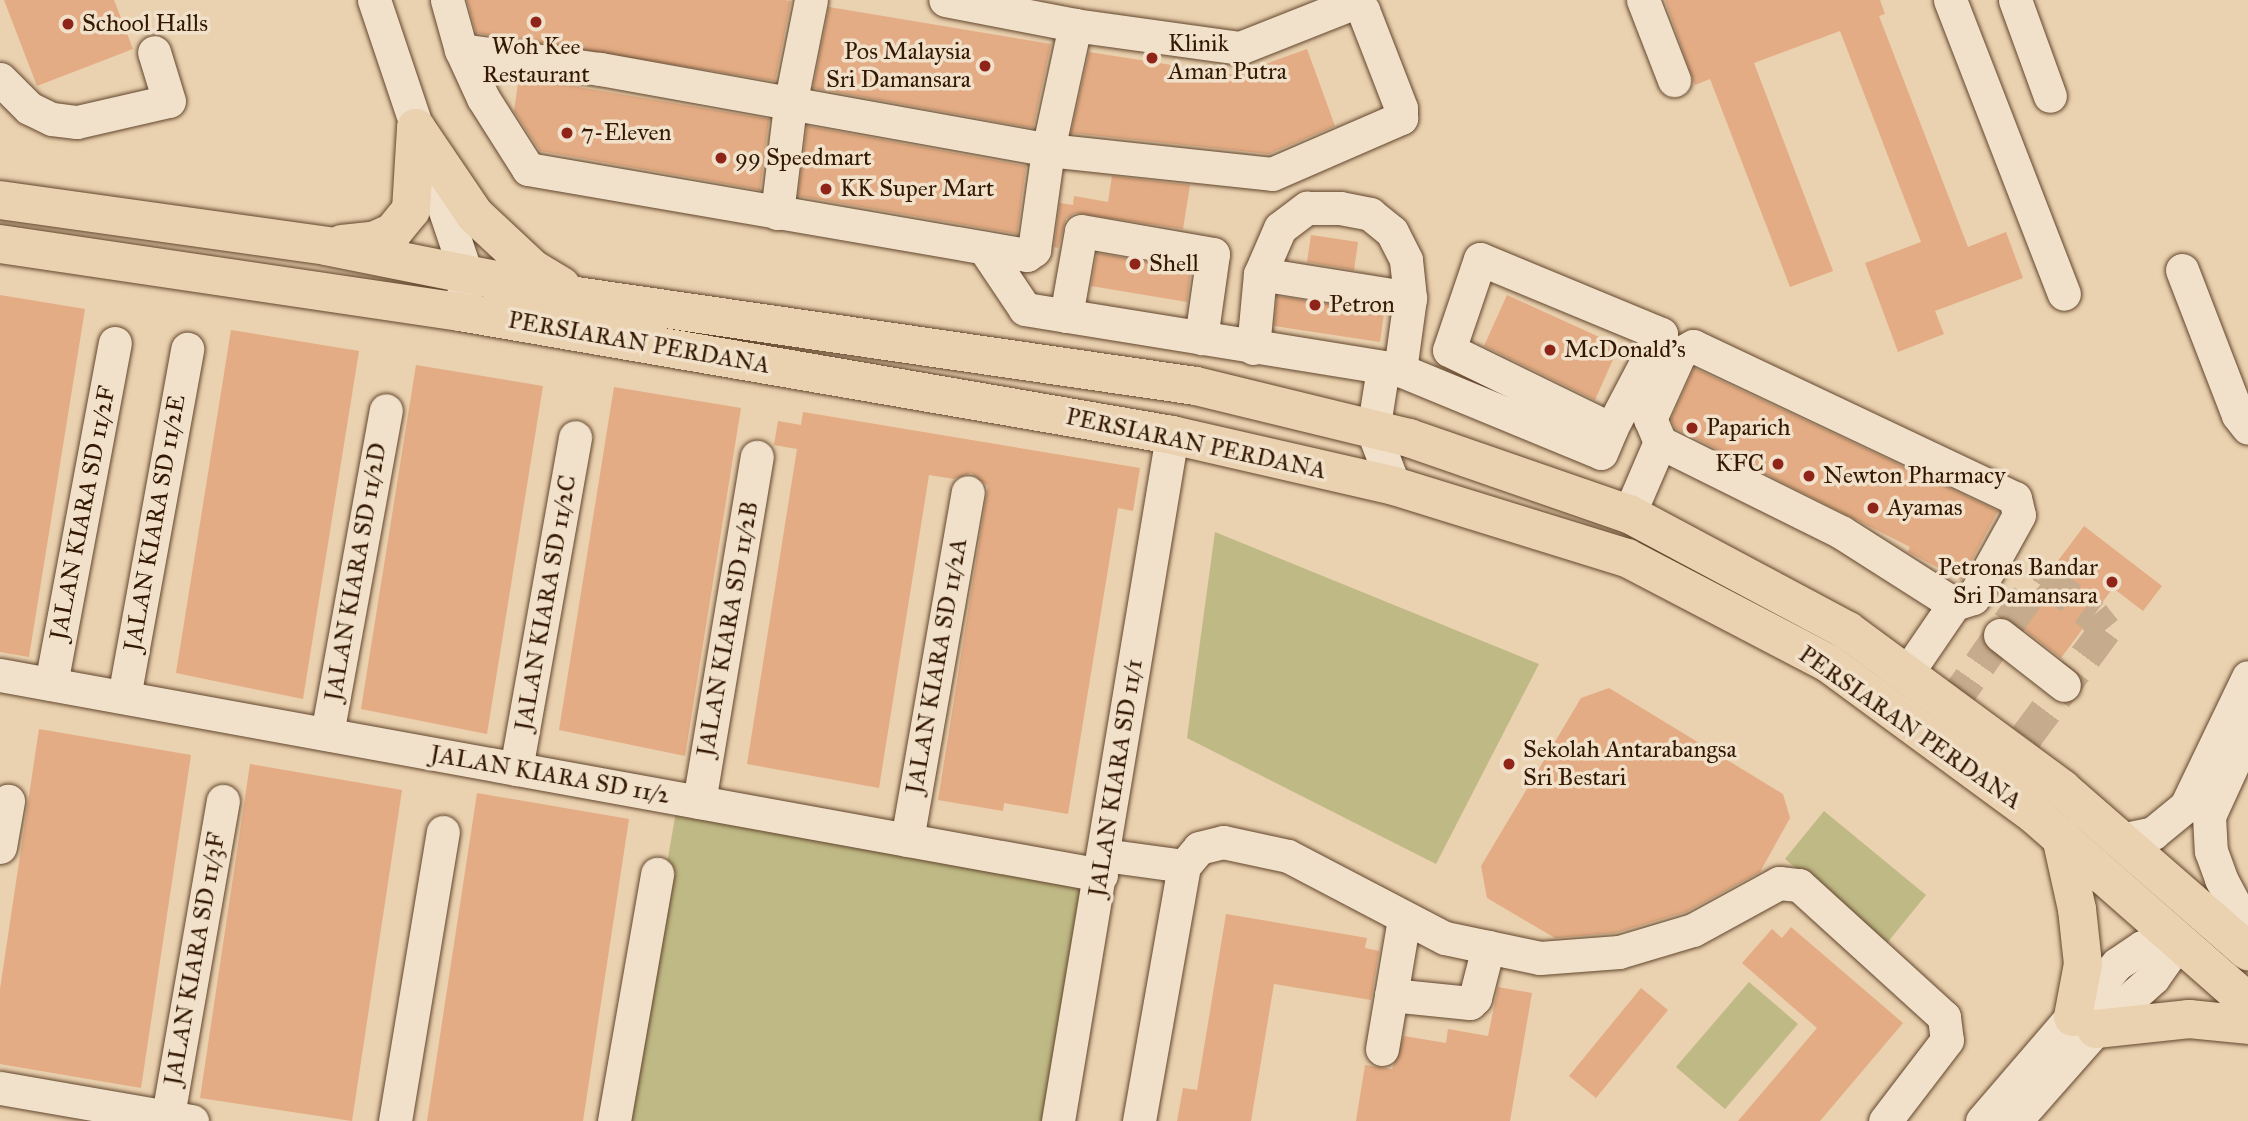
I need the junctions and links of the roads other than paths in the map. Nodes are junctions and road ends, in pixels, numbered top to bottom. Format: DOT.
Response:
graph roads {
  1 [pos="374,0"];
  2 [pos="447,0"];
  3 [pos="811,0"];
  4 [pos="945,0"];
  5 [pos="1643,0"];
  6 [pos="1950,0"];
  7 [pos="2015,0"];
  8 [pos="1075,25"];
  9 [pos="461,50"];
  10 [pos="154,52"];
  11 [pos="0,79"];
  12 [pos="1674,80"];
  13 [pos="2050,96"];
  14 [pos="790,105"];
  15 [pos="416,128"];
  16 [pos="1048,150"];
  17 [pos="0,200"];
  18 [pos="777,213"];
  19 [pos="0,244"];
  20 [pos="326,246"];
  21 [pos="984,248"];
  22 [pos="2182,270"];
  23 [pos="1260,274"];
  24 [pos="463,294"];
  25 [pos="2064,295"];
  26 [pos="576,296"];
  27 [pos="1409,298"];
  28 [pos="1066,316"];
  29 [pos="1201,338"];
  30 [pos="115,343"];
  31 [pos="1253,348"];
  32 [pos="187,349"];
  33 [pos="1463,357"];
  34 [pos="1392,369"];
  35 [pos="1447,389"];
  36 [pos="386,410"];
  37 [pos="2248,428"];
  38 [pos="1373,431"];
  39 [pos="1172,435"];
  40 [pos="575,437"];
  41 [pos="1606,441"];
  42 [pos="1660,442"];
  43 [pos="757,457"];
  44 [pos="1394,486"];
  45 [pos="968,492"];
  46 [pos="1629,514"];
  47 [pos="1954,604"];
  48 [pos="2000,635"];
  49 [pos="1908,673"];
  50 [pos="0,675"];
  51 [pos="2248,677"];
  52 [pos="51,684"];
  53 [pos="2064,685"];
  54 [pos="124,698"];
  55 [pos="2248,730"];
  56 [pos="327,734"];
  57 [pos="516,769"];
  58 [pos="8,801"];
  59 [pos="223,801"];
  60 [pos="699,802"];
  61 [pos="443,832"];
  62 [pos="2061,837"];
  63 [pos="907,840"];
  64 [pos="2121,840"];
  65 [pos="0,847"];
  66 [pos="1102,865"];
  67 [pos="1184,866"];
  68 [pos="657,874"];
  69 [pos="2164,877"];
  70 [pos="1404,919"];
  71 [pos="2171,939"];
  72 [pos="2244,940"];
  73 [pos="1488,947"];
  74 [pos="1391,995"];
  75 [pos="2248,1002"];
  76 [pos="2085,1023"];
  77 [pos="2248,1025"];
  78 [pos="1382,1049"];
  79 [pos="0,1088"];
  80 [pos="176,1120"];
  81 [pos="395,1121"];
  82 [pos="614,1121"];
  83 [pos="1058,1121"];
  84 [pos="1139,1121"];
  85 [pos="1885,1121"];
  86 [pos="1982,1121"];
  87 [pos="2015,1121"];
  1 -- 15 [label="street"];
  2 -- 9 [label="street"];
  3 -- 14 [label="street"];
  4 -- 8 [label="street"];
  5 -- 12 [label="street"];
  6 -- 25 [label="street"];
  7 -- 13 [label="street"];
  8 -- 16 [label="street"];
  8 -- 16 [label="street"];
  9 -- 14 [label="street"];
  9 -- 18 [label="street"];
  10 -- 11 [label="street"];
  14 -- 16 [label="street"];
  14 -- 18 [label="street"];
  15 -- 20 [label="main road"];
  15 -- 24 [label="street"];
  15 -- 26 [label="main road"];
  16 -- 21 [label="street"];
  17 -- 20 [label="main road, PERSIARAN PERDANA"];
  18 -- 21 [label="street"];
  19 -- 24 [label="main road, PERSIARAN PERDANA"];
  20 -- 24 [label="main road, PERSIARAN PERDANA"];
  21 -- 28 [label="street"];
  22 -- 37 [label="street"];
  23 -- 27 [label="street"];
  23 -- 27 [label="street"];
  23 -- 31 [label="street"];
  24 -- 26 [label="main road, PERSIARAN PERDANA"];
  24 -- 39 [label="main road, PERSIARAN PERDANA"];
  26 -- 38 [label="main road, PERSIARAN PERDANA"];
  27 -- 34 [label="street"];
  28 -- 29 [label="street"];
  28 -- 29 [label="street"];
  29 -- 31 [label="street"];
  30 -- 52 [label="street, JALAN KIARA SD 11/2F"];
  31 -- 34 [label="street"];
  32 -- 54 [label="street, JALAN KIARA SD 11/2E"];
  33 -- 35 [label="street"];
  33 -- 41 [label="street"];
  33 -- 41 [label="street"];
  34 -- 35 [label="street"];
  34 -- 38 [label="street"];
  35 -- 41 [label="street"];
  36 -- 56 [label="street, JALAN KIARA SD 11/2D"];
  38 -- 44 [label="street"];
  38 -- 46 [label="main road, PERSIARAN PERDANA"];
  39 -- 44 [label="main road, PERSIARAN PERDANA"];
  39 -- 66 [label="street, JALAN KIARA SD 11/1"];
  40 -- 57 [label="street, JALAN KIARA SD 11/2C"];
  42 -- 46 [label="street"];
  42 -- 47 [label="street"];
  42 -- 47 [label="street"];
  43 -- 60 [label="street, JALAN KIARA SD 11/2B"];
  44 -- 62 [label="main road, PERSIARAN PERDANA"];
  45 -- 63 [label="street, JALAN KIARA SD 11/2A"];
  46 -- 49 [label="main road, PERSIARAN PERDANA"];
  47 -- 49 [label="street"];
  48 -- 53 [label="street"];
  49 -- 64 [label="main road, PERSIARAN PERDANA"];
  50 -- 52 [label="street, JALAN KIARA SD 11/2"];
  51 -- 64 [label="street"];
  52 -- 54 [label="street, JALAN KIARA SD 11/2"];
  54 -- 56 [label="street, JALAN KIARA SD 11/2"];
  55 -- 72 [label="street"];
  56 -- 57 [label="street, JALAN KIARA SD 11/2"];
  57 -- 60 [label="street, JALAN KIARA SD 11/2"];
  58 -- 65 [label="street"];
  59 -- 80 [label="street, JALAN KIARA SD 11/3F"];
  60 -- 63 [label="street, JALAN KIARA SD 11/2"];
  61 -- 81 [label="street"];
  62 -- 71 [label="main road, PERSIARAN PERDANA"];
  62 -- 76 [label="main road"];
  63 -- 66 [label="street, JALAN KIARA SD 11/2"];
  64 -- 69 [label="main road, PERSIARAN PERDANA"];
  66 -- 67 [label="street, JALAN KIARA SD 11/2"];
  66 -- 83 [label="street, JALAN KIARA SD 11/1"];
  67 -- 70 [label="street"];
  67 -- 84 [label="street"];
  68 -- 82 [label="street"];
  69 -- 71 [label="main road"];
  69 -- 72 [label="main road, PERSIARAN PERDANA"];
  70 -- 73 [label="street"];
  70 -- 74 [label="street"];
  71 -- 72 [label="main road"];
  71 -- 75 [label="main road, PERSIARAN PERDANA"];
  71 -- 76 [label="street"];
  73 -- 74 [label="street"];
  73 -- 85 [label="street"];
  74 -- 78 [label="street"];
  76 -- 77 [label="main road"];
  76 -- 86 [label="street"];
  76 -- 87 [label="street"];
  79 -- 80 [label="street"];
}
